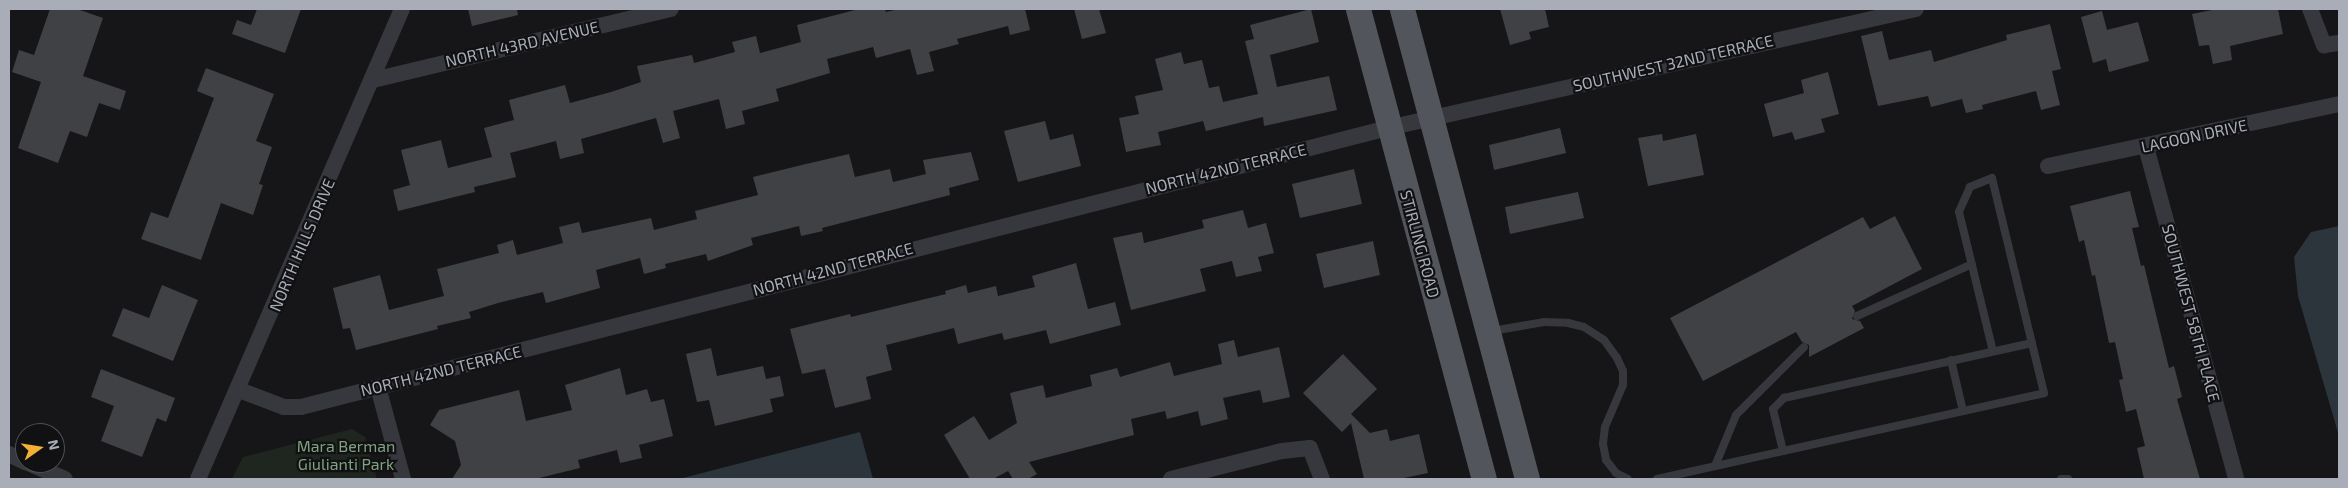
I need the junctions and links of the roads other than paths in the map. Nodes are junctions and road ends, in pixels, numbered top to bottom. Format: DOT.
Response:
graph roads {
  1 [pos="402,9"];
  2 [pos="671,9"];
  3 [pos="1358,9"];
  4 [pos="1402,9"];
  5 [pos="1916,9"];
  6 [pos="2310,9"];
  7 [pos="2339,43"];
  8 [pos="373,80"];
  9 [pos="2339,104"];
  10 [pos="1430,118"];
  11 [pos="1388,128"];
  12 [pos="2146,146"];
  13 [pos="2048,166"];
  14 [pos="1972,264"];
  15 [pos="1857,316"];
  16 [pos="1487,332"];
  17 [pos="2032,343"];
  18 [pos="1804,347"];
  19 [pos="1994,351"];
  20 [pos="1951,360"];
  21 [pos="378,387"];
  22 [pos="239,390"];
  23 [pos="1963,411"];
  24 [pos="1783,451"];
  25 [pos="1715,466"];
  26 [pos="52,473"];
  27 [pos="65,479"];
  28 [pos="198,479"];
  29 [pos="403,479"];
  30 [pos="1172,479"];
  31 [pos="1322,479"];
  32 [pos="1484,479"];
  33 [pos="1527,479"];
  34 [pos="1628,479"];
  35 [pos="1657,479"];
  36 [pos="2061,479"];
  37 [pos="2068,479"];
  38 [pos="2236,479"];
  1 -- 8 [label="street, NORTH HILLS DRIVE"];
  2 -- 8 [label="street, NORTH 43RD AVENUE"];
  3 -- 11 [label="main road, STIRLING ROAD"];
  4 -- 10 [label="main road"];
  5 -- 10 [label="street, SOUTHWEST 32ND TERRACE"];
  6 -- 7 [label="street"];
  8 -- 22 [label="street, NORTH HILLS DRIVE"];
  9 -- 12 [label="street, LAGOON DRIVE"];
  10 -- 11 [label="street, NORTH 42ND TERRACE"];
  10 -- 16 [label="main road"];
  11 -- 21 [label="street, NORTH 42ND TERRACE"];
  11 -- 32 [label="main road, STIRLING ROAD"];
  12 -- 13 [label="street, LAGOON DRIVE"];
  12 -- 38 [label="street, SOUTHWEST 58TH PLACE"];
  14 -- 15 [label="lane"];
  14 -- 17 [label="lane"];
  14 -- 19 [label="lane"];
  16 -- 33 [label="main road"];
  16 -- 34 [label="lane"];
  17 -- 19 [label="lane"];
  17 -- 23 [label="lane"];
  18 -- 25 [label="lane"];
  19 -- 20 [label="lane"];
  20 -- 23 [label="lane"];
  20 -- 24 [label="lane"];
  21 -- 22 [label="street, NORTH 42ND TERRACE"];
  21 -- 29 [label="street"];
  22 -- 28 [label="street, NORTH HILLS DRIVE"];
  23 -- 24 [label="lane"];
  24 -- 25 [label="lane"];
  25 -- 35 [label="lane"];
  26 -- 27 [label="street"];
  30 -- 31 [label="street"];
  36 -- 37 [label="lane"];
}
